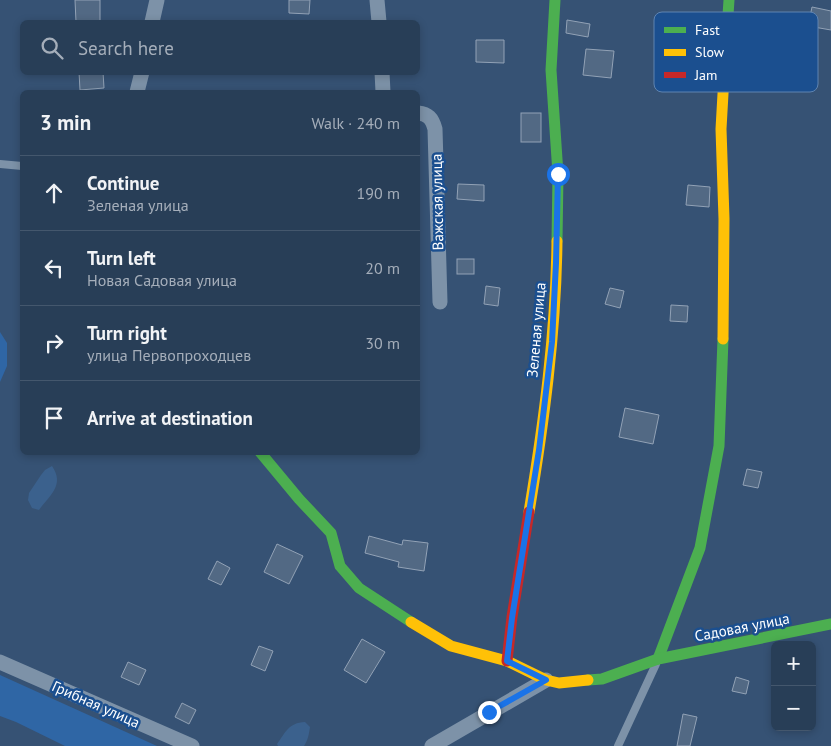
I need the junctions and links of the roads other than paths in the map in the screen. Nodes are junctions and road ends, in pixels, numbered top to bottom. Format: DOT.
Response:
graph roads {
  1 [pos="157,0"];
  2 [pos="377,0"];
  3 [pos="555,0"];
  4 [pos="152,20"];
  5 [pos="379,20"];
  6 [pos="141,75"];
  7 [pos="382,75"];
  8 [pos="138,90"];
  9 [pos="383,90"];
  10 [pos="723,92"];
  11 [pos="420,113"];
  12 [pos="0,164"];
  13 [pos="20,166"];
  14 [pos="440,302"];
  15 [pos="263,455"];
  16 [pos="831,624"];
  17 [pos="658,659"];
  18 [pos="507,661"];
  19 [pos="0,662"];
  20 [pos="546,680"];
  21 [pos="192,746"];
  22 [pos="432,746"];
  23 [pos="618,746"];
  1 -- 4 [label="street"];
  2 -- 5 [label="street"];
  3 -- 18 [label="street, Зеленая улица"];
  6 -- 8 [label="street"];
  7 -- 9 [label="street"];
  10 -- 17 [label="street"];
  11 -- 14 [label="street, Важская улица"];
  12 -- 13 [label="lane"];
  15 -- 18 [label="street"];
  16 -- 17 [label="street, Садовая улица"];
  17 -- 20 [label="street, Садовая улица"];
  17 -- 23 [label="lane"];
  18 -- 20 [label="street"];
  19 -- 21 [label="street, Грибная улица"];
  20 -- 22 [label="street"];
}
